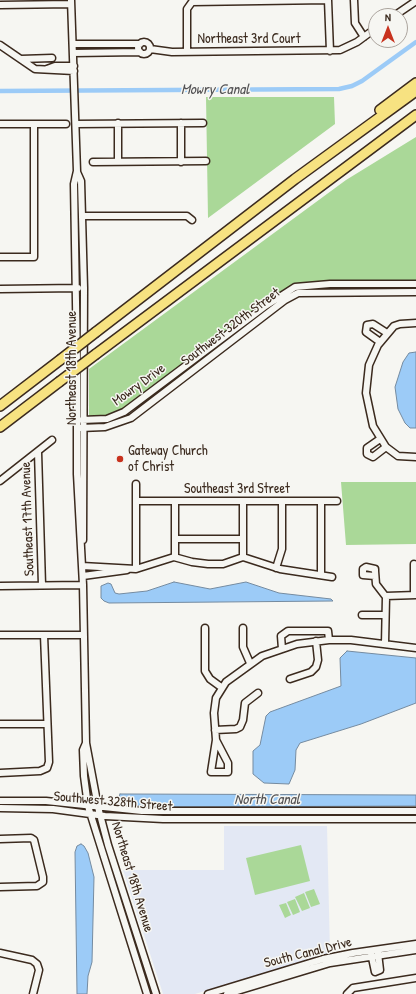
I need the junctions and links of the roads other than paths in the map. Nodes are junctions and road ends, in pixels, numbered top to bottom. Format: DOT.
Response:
graph roads {
  1 [pos="272,0"];
  2 [pos="328,0"];
  3 [pos="354,0"];
  4 [pos="416,1"];
  5 [pos="71,2"];
  6 [pos="0,5"];
  7 [pos="406,8"];
  8 [pos="368,34"];
  9 [pos="364,37"];
  10 [pos="73,44"];
  11 [pos="140,44"];
  12 [pos="0,45"];
  13 [pos="150,49"];
  14 [pos="187,51"];
  15 [pos="330,51"];
  16 [pos="140,52"];
  17 [pos="73,53"];
  18 [pos="21,58"];
  19 [pos="52,58"];
  20 [pos="74,68"];
  21 [pos="416,83"];
  22 [pos="416,91"];
  23 [pos="416,115"];
  24 [pos="181,123"];
  25 [pos="203,123"];
  26 [pos="0,124"];
  27 [pos="34,124"];
  28 [pos="66,124"];
  29 [pos="76,124"];
  30 [pos="118,124"];
  31 [pos="206,161"];
  32 [pos="93,162"];
  33 [pos="118,162"];
  34 [pos="181,162"];
  35 [pos="77,170"];
  36 [pos="295,179"];
  37 [pos="82,216"];
  38 [pos="192,220"];
  39 [pos="0,257"];
  40 [pos="416,284"];
  41 [pos="76,288"];
  42 [pos="84,288"];
  43 [pos="0,289"];
  44 [pos="416,292"];
  45 [pos="416,323"];
  46 [pos="387,333"];
  47 [pos="381,340"];
  48 [pos="0,406"];
  49 [pos="76,420"];
  50 [pos="84,420"];
  51 [pos="0,427"];
  52 [pos="76,428"];
  53 [pos="84,428"];
  54 [pos="52,440"];
  55 [pos="38,452"];
  56 [pos="416,457"];
  57 [pos="0,481"];
  58 [pos="136,484"];
  59 [pos="136,501"];
  60 [pos="175,501"];
  61 [pos="243,501"];
  62 [pos="282,501"];
  63 [pos="321,501"];
  64 [pos="337,501"];
  65 [pos="175,539"];
  66 [pos="244,539"];
  67 [pos="175,557"];
  68 [pos="242,557"];
  69 [pos="414,564"];
  70 [pos="82,566"];
  71 [pos="276,568"];
  72 [pos="133,569"];
  73 [pos="321,575"];
  74 [pos="83,576"];
  75 [pos="332,576"];
  76 [pos="375,576"];
  77 [pos="42,585"];
  78 [pos="83,585"];
  79 [pos="0,586"];
  80 [pos="415,595"];
  81 [pos="386,596"];
  82 [pos="362,615"];
  83 [pos="385,615"];
  84 [pos="205,628"];
  85 [pos="243,628"];
  86 [pos="44,635"];
  87 [pos="0,636"];
  88 [pos="83,636"];
  89 [pos="329,640"];
  90 [pos="316,641"];
  91 [pos="385,644"];
  92 [pos="416,648"];
  93 [pos="282,649"];
  94 [pos="250,663"];
  95 [pos="290,679"];
  96 [pos="221,687"];
  97 [pos="258,693"];
  98 [pos="0,724"];
  99 [pos="47,724"];
  100 [pos="215,730"];
  101 [pos="216,740"];
  102 [pos="86,743"];
  103 [pos="0,773"];
  104 [pos="85,790"];
  105 [pos="95,790"];
  106 [pos="0,801"];
  107 [pos="88,806"];
  108 [pos="98,807"];
  109 [pos="0,808"];
  110 [pos="416,811"];
  111 [pos="226,812"];
  112 [pos="90,813"];
  113 [pos="100,815"];
  114 [pos="222,818"];
  115 [pos="416,819"];
  116 [pos="0,839"];
  117 [pos="120,882"];
  118 [pos="0,887"];
  119 [pos="114,893"];
  120 [pos="127,933"];
  121 [pos="138,938"];
  122 [pos="416,944"];
  123 [pos="416,950"];
  124 [pos="0,953"];
  125 [pos="374,953"];
  126 [pos="416,978"];
  127 [pos="348,992"];
  128 [pos="33,994"];
  129 [pos="147,994"];
  130 [pos="156,994"];
  131 [pos="208,994"];
  132 [pos="227,994"];
  1 -- 2 [label="street"];
  1 -- 14 [label="street"];
  2 -- 15 [label="street"];
  3 -- 9 [label="street"];
  4 -- 7 [label="street"];
  5 -- 6 [label="street"];
  5 -- 10 [label="street, Northeast 18th Avenue"];
  8 -- 9 [label="street, Northeast 3rd Court"];
  9 -- 15 [label="street, Northeast 3rd Court"];
  10 -- 11 [label="street"];
  10 -- 17 [label="street, Northeast 18th Avenue"];
  11 -- 13 [label="street"];
  11 -- 16 [label="street"];
  12 -- 18 [label="street"];
  13 -- 14 [label="street, Northeast 3rd Court"];
  13 -- 16 [label="street"];
  14 -- 15 [label="street, Northeast 3rd Court"];
  16 -- 17 [label="street"];
  17 -- 20 [label="street, Northeast 18th Avenue"];
  18 -- 19 [label="street"];
  18 -- 20 [label="street"];
  20 -- 29 [label="street, Northeast 18th Avenue"];
  21 -- 36 [label="highway"];
  22 -- 36 [label="highway"];
  23 -- 51 [label="highway, bridge"];
  24 -- 25 [label="street"];
  24 -- 30 [label="street"];
  24 -- 34 [label="street"];
  26 -- 27 [label="street"];
  27 -- 28 [label="street"];
  27 -- 39 [label="street"];
  29 -- 30 [label="street"];
  29 -- 35 [label="street, Northeast 18th Avenue"];
  30 -- 33 [label="street"];
  31 -- 34 [label="street"];
  32 -- 33 [label="street"];
  33 -- 34 [label="street"];
  35 -- 37 [label="street, Northeast 18th Avenue"];
  35 -- 41 [label="street, Northeast 18th Avenue"];
  36 -- 48 [label="highway, bridge"];
  37 -- 38 [label="street"];
  37 -- 42 [label="street, Northeast 18th Avenue"];
  40 -- 50 [label="street, Mowry Drive"];
  41 -- 42 [label="street"];
  41 -- 43 [label="street"];
  41 -- 49 [label="street, Northeast 18th Avenue"];
  42 -- 50 [label="street, Northeast 18th Avenue"];
  44 -- 53 [label="street, Southwest 320th Street"];
  45 -- 46 [label="street"];
  46 -- 47 [label="street"];
  46 -- 47 [label="street"];
  47 -- 56 [label="street"];
  49 -- 50 [label="street, Mowry Drive"];
  49 -- 52 [label="street, Northeast 18th Avenue"];
  50 -- 53 [label="street, Northeast 18th Avenue"];
  52 -- 53 [label="street, Southwest 320th Street"];
  52 -- 70 [label="street, Northeast 18th Avenue"];
  53 -- 70 [label="street, Northeast 18th Avenue"];
  54 -- 55 [label="street"];
  55 -- 57 [label="street"];
  55 -- 77 [label="street, Southeast 17th Avenue"];
  58 -- 59 [label="street"];
  59 -- 60 [label="street, Southeast 3rd Street"];
  59 -- 72 [label="street"];
  60 -- 61 [label="street, Southeast 3rd Street"];
  60 -- 65 [label="street"];
  61 -- 62 [label="street, Southeast 3rd Street"];
  61 -- 66 [label="street"];
  62 -- 63 [label="street, Southeast 3rd Street"];
  62 -- 71 [label="street"];
  63 -- 64 [label="street, Southeast 3rd Street"];
  63 -- 73 [label="street"];
  65 -- 66 [label="street"];
  65 -- 67 [label="street"];
  66 -- 68 [label="street"];
  67 -- 68 [label="street"];
  67 -- 72 [label="street"];
  68 -- 71 [label="street"];
  69 -- 80 [label="street"];
  70 -- 72 [label="street"];
  70 -- 74 [label="street, Northeast 18th Avenue"];
  71 -- 73 [label="street"];
  72 -- 74 [label="street"];
  73 -- 75 [label="street"];
  74 -- 78 [label="street, Northeast 18th Avenue"];
  76 -- 81 [label="street"];
  77 -- 78 [label="street"];
  77 -- 79 [label="street"];
  78 -- 88 [label="street, Northeast 18th Avenue"];
  80 -- 81 [label="street"];
  81 -- 83 [label="street"];
  82 -- 83 [label="street"];
  83 -- 91 [label="street"];
  84 -- 96 [label="street"];
  85 -- 94 [label="street"];
  86 -- 87 [label="street"];
  86 -- 88 [label="street"];
  86 -- 99 [label="street"];
  88 -- 102 [label="street, Northeast 18th Avenue"];
  89 -- 90 [label="street"];
  89 -- 91 [label="street"];
  89 -- 93 [label="street"];
  90 -- 93 [label="street"];
  90 -- 95 [label="street"];
  91 -- 92 [label="street"];
  93 -- 94 [label="street"];
  94 -- 96 [label="street"];
  96 -- 100 [label="street"];
  97 -- 100 [label="street"];
  98 -- 99 [label="street"];
  99 -- 103 [label="street"];
  100 -- 101 [label="street"];
  101 -- 101 [label="street"];
  102 -- 104 [label="street, Northeast 18th Avenue"];
  102 -- 105 [label="street, Northeast 18th Avenue"];
  104 -- 105 [label="street"];
  104 -- 107 [label="street, Northeast 18th Avenue"];
  105 -- 108 [label="street, Northeast 18th Avenue"];
  106 -- 107 [label="street, Southwest 328th Street"];
  107 -- 108 [label="street, Southwest 328th Street"];
  107 -- 112 [label="street, Northeast 18th Avenue"];
  108 -- 111 [label="street, Southwest 328th Street"];
  108 -- 113 [label="street, Northeast 18th Avenue"];
  109 -- 112 [label="street, Southwest 328th Street"];
  110 -- 111 [label="street, Southwest 328th Street"];
  111 -- 114 [label="street"];
  112 -- 113 [label="street, Southwest 328th Street"];
  112 -- 119 [label="street, Northeast 18th Avenue"];
  113 -- 114 [label="street, Southwest 328th Street"];
  113 -- 117 [label="street, Northeast 18th Avenue"];
  114 -- 115 [label="street, Southwest 328th Street"];
  116 -- 118 [label="street"];
  117 -- 119 [label="street"];
  117 -- 121 [label="street, Northeast 18th Avenue"];
  119 -- 120 [label="street, Northeast 18th Avenue"];
  120 -- 121 [label="street"];
  120 -- 129 [label="street, Northeast 18th Avenue"];
  121 -- 130 [label="street, Northeast 18th Avenue"];
  122 -- 125 [label="street, South Canal Drive"];
  123 -- 125 [label="street, South Canal Drive"];
  124 -- 128 [label="street"];
  125 -- 131 [label="street, South Canal Drive"];
  125 -- 132 [label="street, South Canal Drive"];
  126 -- 127 [label="street"];
}
